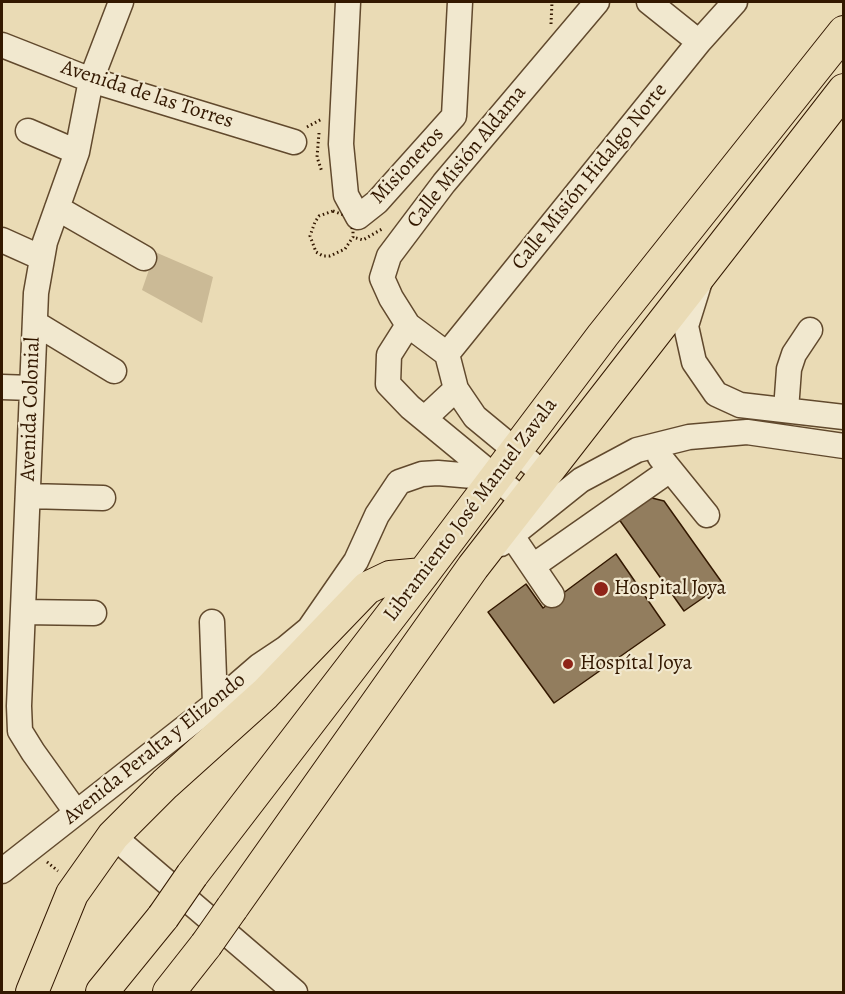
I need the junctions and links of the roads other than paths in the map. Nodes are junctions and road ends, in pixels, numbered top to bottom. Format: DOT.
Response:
graph roads {
  1 [pos="121,2"];
  2 [pos="348,2"];
  3 [pos="460,2"];
  4 [pos="597,2"];
  5 [pos="649,2"];
  6 [pos="735,2"];
  7 [pos="843,32"];
  8 [pos="699,42"];
  9 [pos="2,45"];
  10 [pos="91,80"];
  11 [pos="843,90"];
  12 [pos="28,131"];
  13 [pos="294,142"];
  14 [pos="77,152"];
  15 [pos="57,208"];
  16 [pos="2,240"];
  17 [pos="42,258"];
  18 [pos="144,258"];
  19 [pos="704,268"];
  20 [pos="35,323"];
  21 [pos="408,325"];
  22 [pos="810,330"];
  23 [pos="447,354"];
  24 [pos="114,371"];
  25 [pos="2,387"];
  26 [pos="32,388"];
  27 [pos="456,389"];
  28 [pos="786,410"];
  29 [pos="843,417"];
  30 [pos="425,418"];
  31 [pos="651,446"];
  32 [pos="843,446"];
  33 [pos="516,451"];
  34 [pos="670,470"];
  35 [pos="544,474"];
  36 [pos="496,478"];
  37 [pos="28,496"];
  38 [pos="103,498"];
  39 [pos="524,501"];
  40 [pos="707,515"];
  41 [pos="512,536"];
  42 [pos="534,566"];
  43 [pos="423,574"];
  44 [pos="13,575"];
  45 [pos="466,588"];
  46 [pos="552,595"];
  47 [pos="23,612"];
  48 [pos="94,613"];
  49 [pos="212,622"];
  50 [pos="312,635"];
  51 [pos="11,689"];
  52 [pos="215,704"];
  53 [pos="76,812"];
  54 [pos="113,836"];
  55 [pos="2,871"];
  56 [pos="32,993"];
  57 [pos="102,993"];
  58 [pos="169,993"];
  59 [pos="295,993"];
  1 -- 10 [label="street, Avenida Colonial"];
  2 -- 3 [label="street, Misioneros"];
  4 -- 21 [label="street, Calle Misión Aldama"];
  5 -- 8 [label="street"];
  6 -- 8 [label="street, Calle Misión Hidalgo Norte"];
  7 -- 33 [label="main road, Libramiento José Manuel Zavala"];
  8 -- 23 [label="street, Calle Misión Hidalgo Norte"];
  9 -- 10 [label="street, Avenida de las Torres"];
  10 -- 13 [label="street, Avenida de las Torres"];
  10 -- 14 [label="street, Avenida Colonial"];
  11 -- 19 [label="main road, Libramiento José Manuel Zavala"];
  12 -- 14 [label="street"];
  14 -- 15 [label="street, Avenida Colonial"];
  15 -- 17 [label="street, Avenida Colonial"];
  15 -- 18 [label="street"];
  16 -- 17 [label="street"];
  17 -- 20 [label="street, Avenida Colonial"];
  19 -- 28 [label="street"];
  19 -- 35 [label="main road, Libramiento José Manuel Zavala"];
  20 -- 24 [label="street"];
  20 -- 26 [label="street, Avenida Colonial"];
  21 -- 23 [label="street, Calle Misión Aldama"];
  21 -- 30 [label="street"];
  22 -- 28 [label="street"];
  23 -- 27 [label="street"];
  25 -- 26 [label="street"];
  26 -- 37 [label="street, Avenida Colonial"];
  27 -- 30 [label="street"];
  27 -- 33 [label="street"];
  28 -- 29 [label="street"];
  30 -- 36 [label="street"];
  31 -- 32 [label="street"];
  31 -- 34 [label="street"];
  31 -- 41 [label="street"];
  33 -- 35 [label="street"];
  33 -- 36 [label="main road, Libramiento José Manuel Zavala"];
  34 -- 40 [label="street"];
  34 -- 42 [label="street"];
  35 -- 39 [label="main road, Libramiento José Manuel Zavala"];
  36 -- 39 [label="street"];
  36 -- 43 [label="main road, Libramiento José Manuel Zavala"];
  36 -- 50 [label="street, Avenida Peralta y Elizondo"];
  37 -- 38 [label="street"];
  37 -- 44 [label="street, Avenida Colonial"];
  39 -- 45 [label="main road, Libramiento José Manuel Zavala"];
  41 -- 42 [label="street"];
  41 -- 45 [label="street"];
  42 -- 46 [label="street"];
  43 -- 50 [label="main road"];
  43 -- 57 [label="main road, Libramiento José Manuel Zavala, bridge"];
  44 -- 47 [label="street, Avenida Colonial"];
  45 -- 58 [label="main road, Libramiento José Manuel Zavala, bridge"];
  47 -- 48 [label="street"];
  47 -- 51 [label="street, Avenida Colonial"];
  49 -- 52 [label="street"];
  50 -- 52 [label="street, Avenida Peralta y Elizondo"];
  50 -- 54 [label="main road"];
  51 -- 53 [label="street, Avenida Colonial"];
  52 -- 53 [label="street, Avenida Peralta y Elizondo"];
  53 -- 55 [label="street, Avenida Peralta y Elizondo"];
  54 -- 56 [label="main road"];
  54 -- 59 [label="street"];
}
